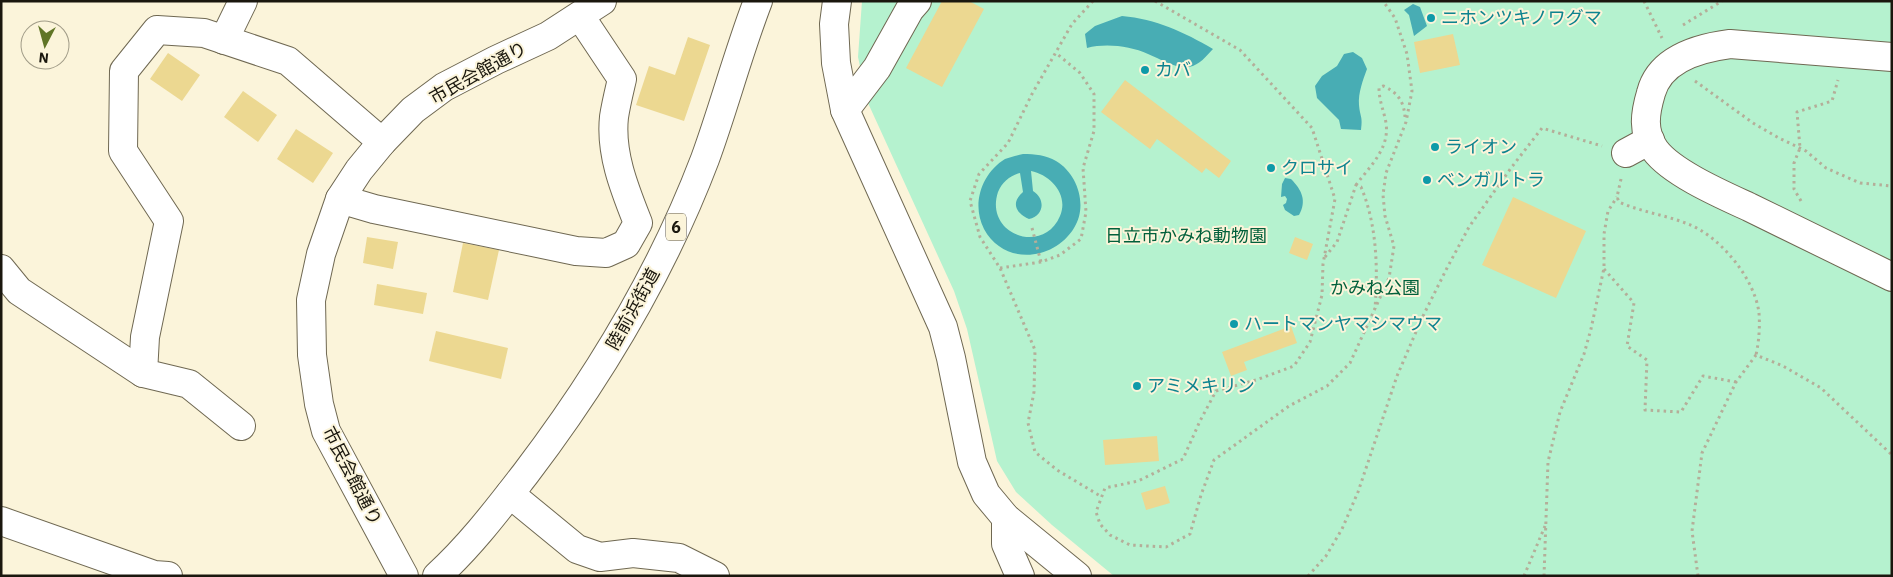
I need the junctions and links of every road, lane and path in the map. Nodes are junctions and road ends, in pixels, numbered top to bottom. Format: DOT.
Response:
graph roads {
  1 [pos="243,1"];
  2 [pos="758,1"];
  3 [pos="838,1"];
  4 [pos="916,1"];
  5 [pos="1093,1"];
  6 [pos="1155,1"];
  7 [pos="1382,1"];
  8 [pos="1644,1"];
  9 [pos="591,9"];
  10 [pos="1662,38"];
  11 [pos="224,40"];
  12 [pos="1056,52"];
  13 [pos="1892,57"];
  14 [pos="1681,58"];
  15 [pos="1839,75"];
  16 [pos="845,110"];
  17 [pos="1406,122"];
  18 [pos="1650,140"];
  19 [pos="382,142"];
  20 [pos="1800,148"];
  21 [pos="1626,154"];
  22 [pos="1356,186"];
  23 [pos="1892,186"];
  24 [pos="1617,197"];
  25 [pos="340,200"];
  26 [pos="1032,228"];
  27 [pos="1812,238"];
  28 [pos="1324,259"];
  29 [pos="1041,262"];
  30 [pos="1000,268"];
  31 [pos="1604,268"];
  32 [pos="1,269"];
  33 [pos="1892,277"];
  34 [pos="1375,312"];
  35 [pos="1756,355"];
  36 [pos="143,372"];
  37 [pos="1736,382"];
  38 [pos="241,426"];
  39 [pos="1892,454"];
  40 [pos="510,494"];
  41 [pos="1102,497"];
  42 [pos="1006,518"];
  43 [pos="1,522"];
  44 [pos="1546,523"];
  45 [pos="168,576"];
  46 [pos="404,576"];
  47 [pos="437,576"];
  48 [pos="715,576"];
  49 [pos="1020,576"];
  50 [pos="1077,576"];
  51 [pos="1308,576"];
  52 [pos="1524,576"];
  53 [pos="1544,576"];
  54 [pos="1698,576"];
  1 -- 11 [label="main road"];
  2 -- 40 [label="main road, 陸前浜街道 / 6"];
  3 -- 16 [label="main road"];
  4 -- 16 [label="main road"];
  5 -- 12 [label="path"];
  6 -- 28 [label="path"];
  7 -- 17 [label="path"];
  8 -- 10 [label="path"];
  9 -- 19 [label="main road, 市民会館通り"];
  9 -- 25 [label="main road"];
  11 -- 19 [label="main road"];
  11 -- 36 [label="main road"];
  12 -- 29 [label="path"];
  12 -- 30 [label="path"];
  13 -- 14 [label="main road"];
  14 -- 18 [label="main road"];
  14 -- 20 [label="path"];
  15 -- 20 [label="path"];
  16 -- 42 [label="main road"];
  17 -- 22 [label="path"];
  17 -- 34 [label="path"];
  18 -- 21 [label="main road"];
  18 -- 27 [label="main road"];
  19 -- 25 [label="main road, 市民会館通り"];
  20 -- 23 [label="path"];
  20 -- 27 [label="path"];
  21 -- 24 [label="path"];
  21 -- 51 [label="path"];
  22 -- 28 [label="path"];
  22 -- 34 [label="path"];
  24 -- 31 [label="path"];
  24 -- 35 [label="path"];
  25 -- 46 [label="main road, 市民会館通り"];
  26 -- 29 [label="path"];
  27 -- 33 [label="main road"];
  28 -- 41 [label="path"];
  29 -- 30 [label="path"];
  30 -- 41 [label="path"];
  31 -- 37 [label="path"];
  31 -- 44 [label="path"];
  32 -- 36 [label="main road"];
  34 -- 41 [label="path"];
  35 -- 37 [label="path"];
  35 -- 39 [label="path"];
  36 -- 38 [label="main road"];
  37 -- 54 [label="path"];
  40 -- 47 [label="main road, 陸前浜街道 / 6"];
  40 -- 48 [label="main road"];
  42 -- 49 [label="main road"];
  42 -- 50 [label="main road"];
  43 -- 45 [label="main road"];
  44 -- 52 [label="path"];
  44 -- 53 [label="path"];
}
